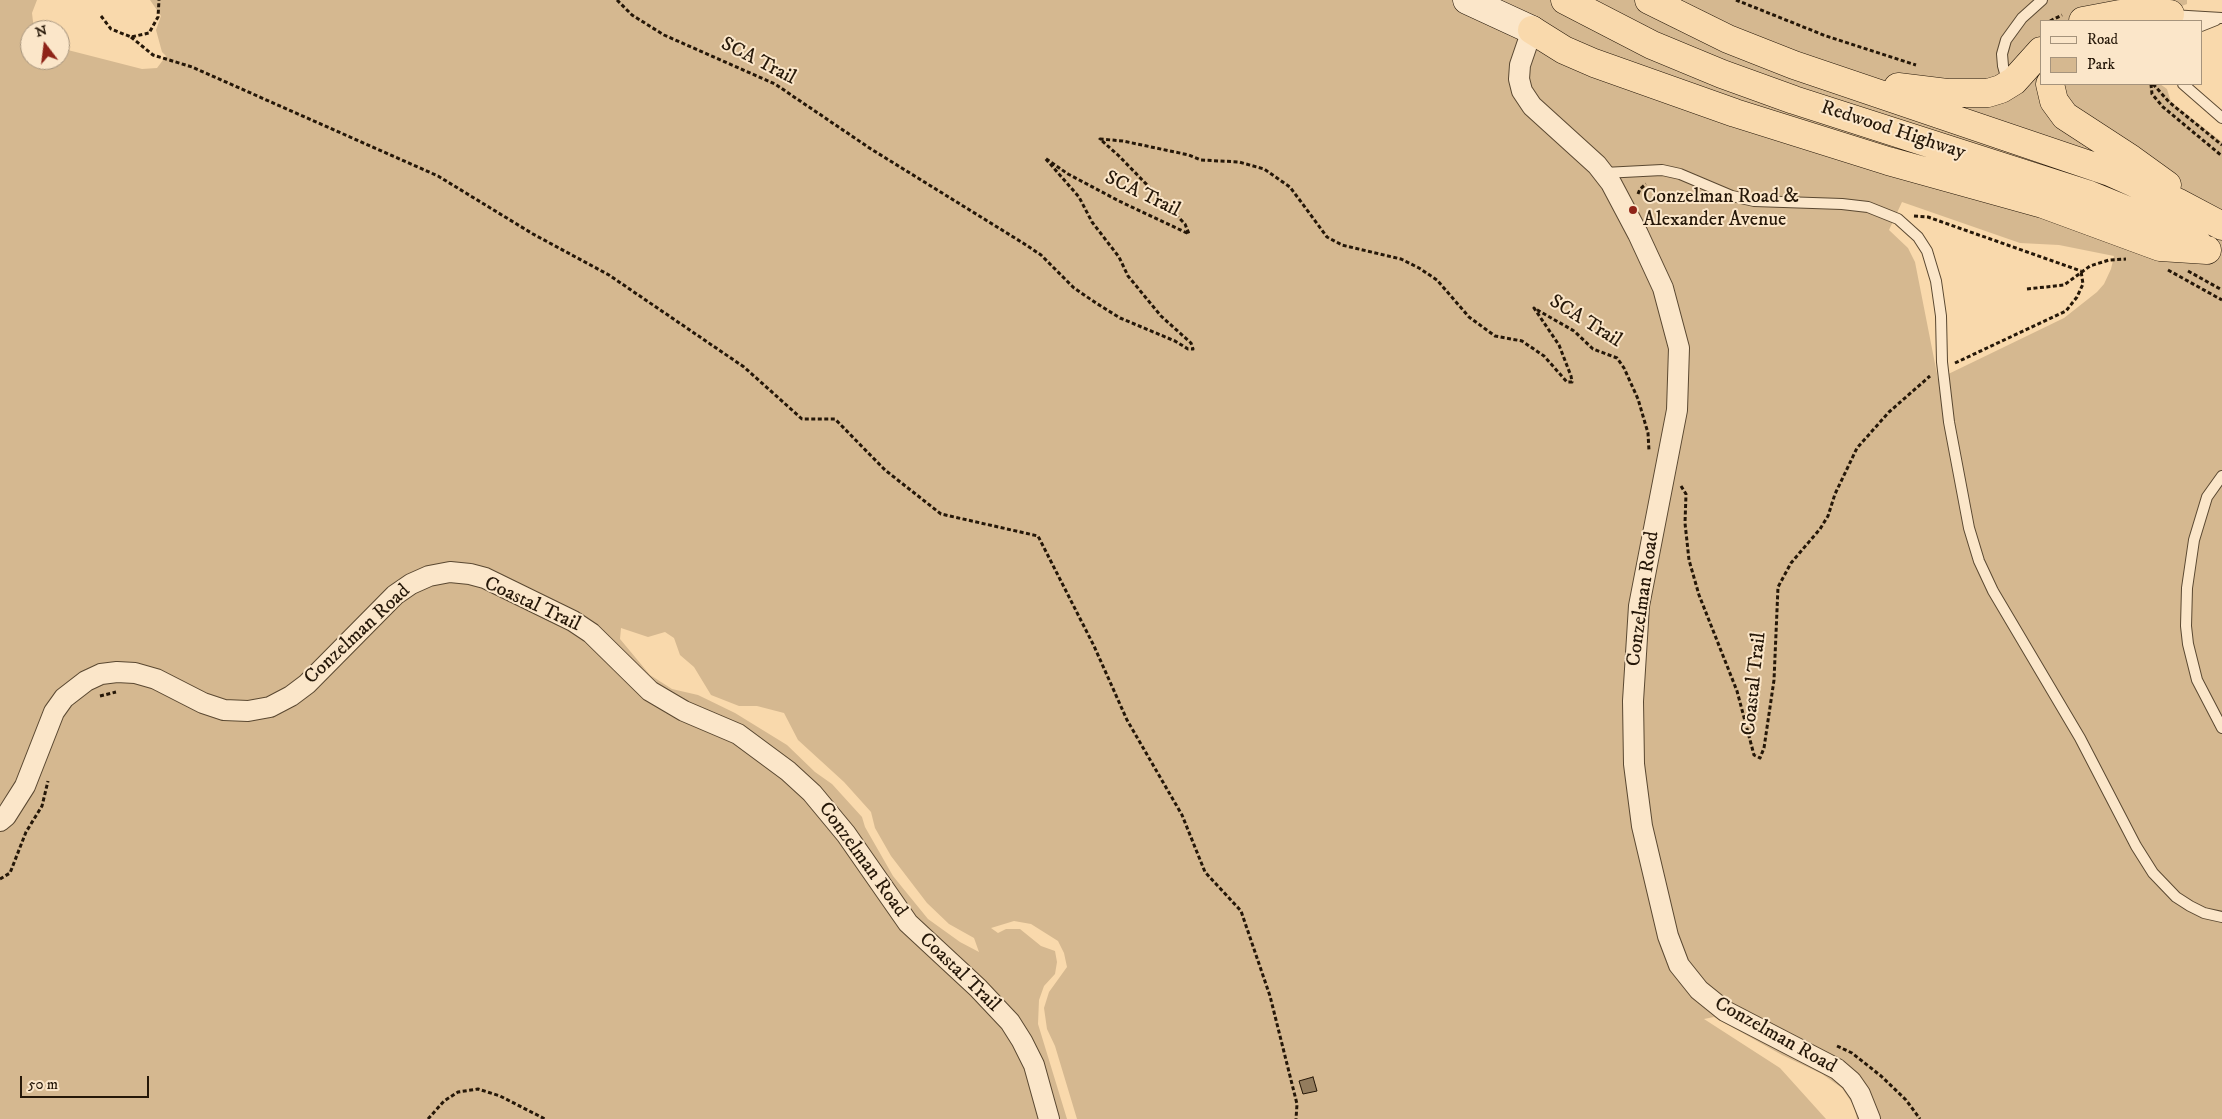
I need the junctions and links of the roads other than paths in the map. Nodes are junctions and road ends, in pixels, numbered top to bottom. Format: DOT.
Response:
graph roads {
  1 [pos="1467,0"];
  2 [pos="1565,0"];
  3 [pos="2042,0"];
  4 [pos="1652,1"];
  5 [pos="2170,14"];
  6 [pos="2222,19"];
  7 [pos="2088,20"];
  8 [pos="2202,26"];
  9 [pos="1532,30"];
  10 [pos="2040,52"];
  11 [pos="1830,77"];
  12 [pos="2008,85"];
  13 [pos="2050,85"];
  14 [pos="2184,85"];
  15 [pos="2193,85"];
  16 [pos="2205,103"];
  17 [pos="2222,118"];
  18 [pos="1604,173"];
  19 [pos="2216,223"];
  20 [pos="2214,254"];
  21 [pos="2222,476"];
  22 [pos="2222,728"];
  23 [pos="0,821"];
  24 [pos="2222,917"];
  25 [pos="1048,1119"];
  26 [pos="1870,1119"];
  1 -- 9 [label="main road"];
  2 -- 20 [label="highway, Redwood Highway"];
  3 -- 12 [label="lane"];
  4 -- 11 [label="highway, Redwood Highway"];
  5 -- 6 [label="lane"];
  5 -- 7 [label="highway"];
  6 -- 8 [label="lane"];
  9 -- 18 [label="street, Conzelman Road"];
  9 -- 20 [label="highway"];
  10 -- 12 [label="highway"];
  11 -- 12 [label="highway"];
  11 -- 19 [label="highway, Redwood Highway"];
  13 -- 19 [label="highway"];
  14 -- 16 [label="lane"];
  15 -- 16 [label="lane"];
  16 -- 17 [label="lane"];
  18 -- 24 [label="lane"];
  18 -- 26 [label="street, Conzelman Road"];
  21 -- 22 [label="lane"];
  23 -- 25 [label="street, Conzelman Road"];
}
